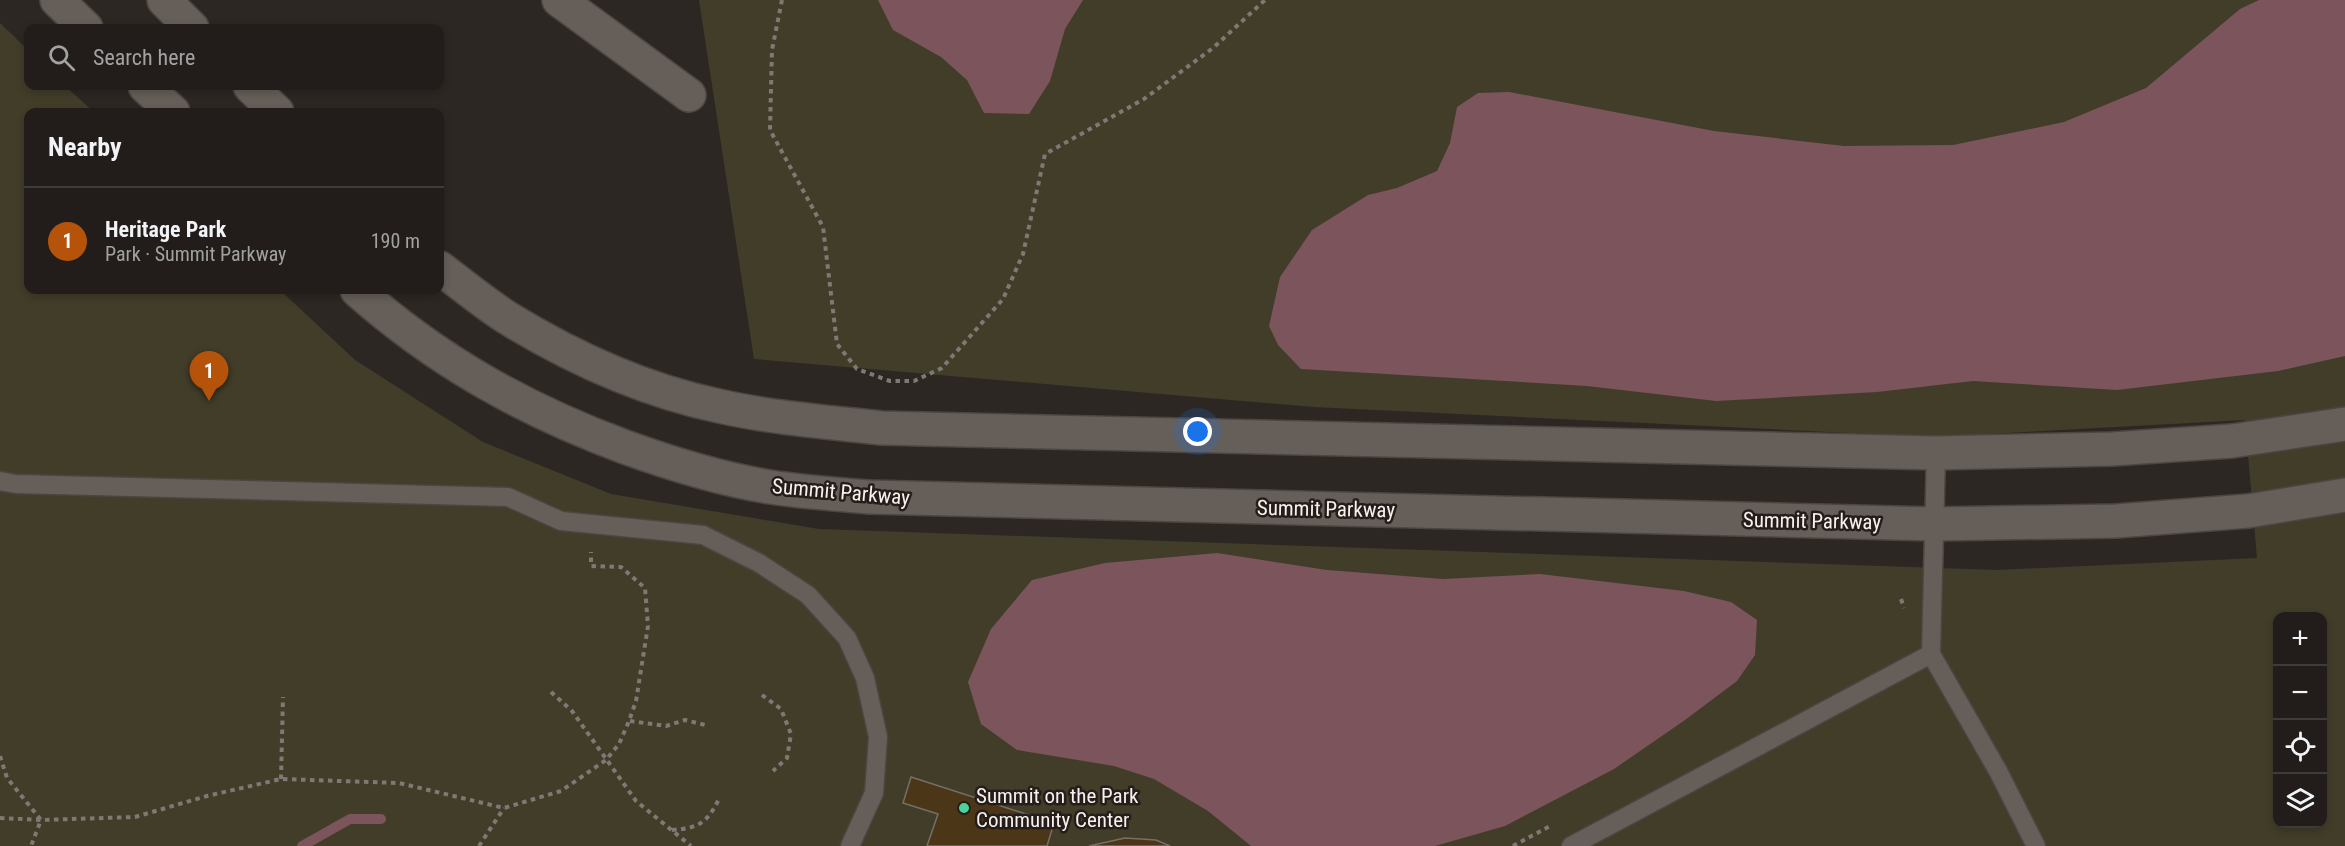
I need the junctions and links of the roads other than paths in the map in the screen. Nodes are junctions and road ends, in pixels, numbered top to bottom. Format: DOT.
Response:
graph roads {
  1 [pos="57,0"];
  2 [pos="164,0"];
  3 [pos="559,0"];
  4 [pos="82,24"];
  5 [pos="188,24"];
  6 [pos="149,90"];
  7 [pos="254,90"];
  8 [pos="689,95"];
  9 [pos="169,108"];
  10 [pos="273,108"];
  11 [pos="444,271"];
  12 [pos="362,294"];
  13 [pos="2345,424"];
  14 [pos="1936,453"];
  15 [pos="0,481"];
  16 [pos="2345,495"];
  17 [pos="1935,524"];
  18 [pos="1931,654"];
  19 [pos="1580,844"];
  20 [pos="850,846"];
  21 [pos="2036,846"];
  1 -- 4 [label="street"];
  2 -- 5 [label="street"];
  3 -- 8 [label="street"];
  6 -- 9 [label="street"];
  7 -- 10 [label="street"];
  11 -- 14 [label="street"];
  12 -- 17 [label="street, Summit Parkway"];
  13 -- 14 [label="street"];
  14 -- 17 [label="lane"];
  15 -- 20 [label="lane"];
  16 -- 17 [label="street, Summit Parkway"];
  17 -- 18 [label="lane"];
  18 -- 19 [label="lane"];
  18 -- 21 [label="lane"];
}
